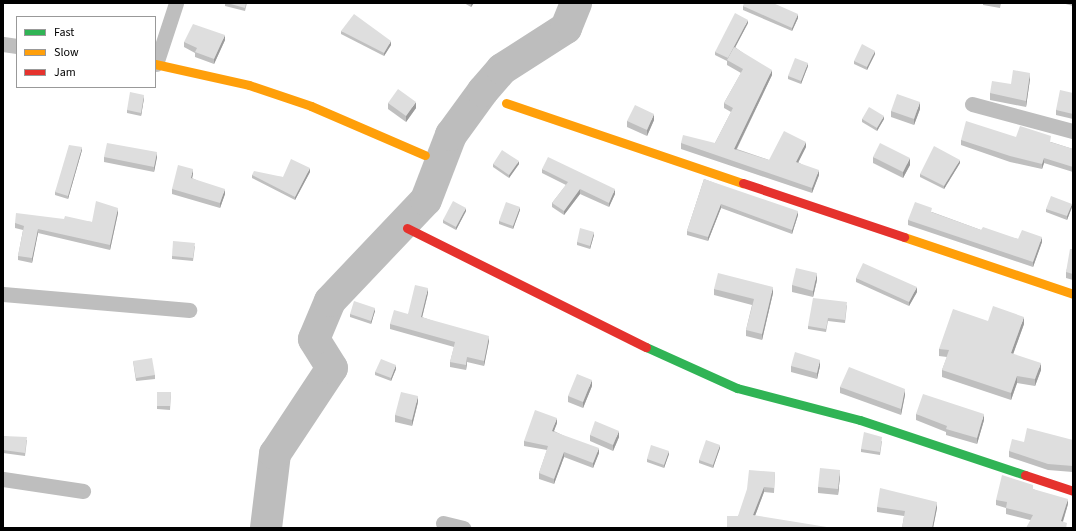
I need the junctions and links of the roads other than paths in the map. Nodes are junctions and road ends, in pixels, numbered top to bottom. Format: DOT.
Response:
graph roads {
  1 [pos="176,3"];
  2 [pos="3,44"];
  3 [pos="16,46"];
  4 [pos="156,61"];
  5 [pos="156,64"];
  6 [pos="506,103"];
  7 [pos="972,104"];
  8 [pos="1073,131"];
  9 [pos="425,155"];
  10 [pos="407,228"];
  11 [pos="3,294"];
  12 [pos="1073,294"];
  13 [pos="188,310"];
  14 [pos="3,479"];
  15 [pos="83,491"];
  16 [pos="1073,491"];
  17 [pos="443,523"];
  18 [pos="463,528"];
  1 -- 4 [label="street"];
  2 -- 3 [label="street"];
  5 -- 9 [label="street"];
  6 -- 12 [label="street"];
  7 -- 8 [label="street"];
  10 -- 16 [label="street"];
  11 -- 13 [label="street"];
  14 -- 15 [label="street"];
  17 -- 18 [label="street"];
}
